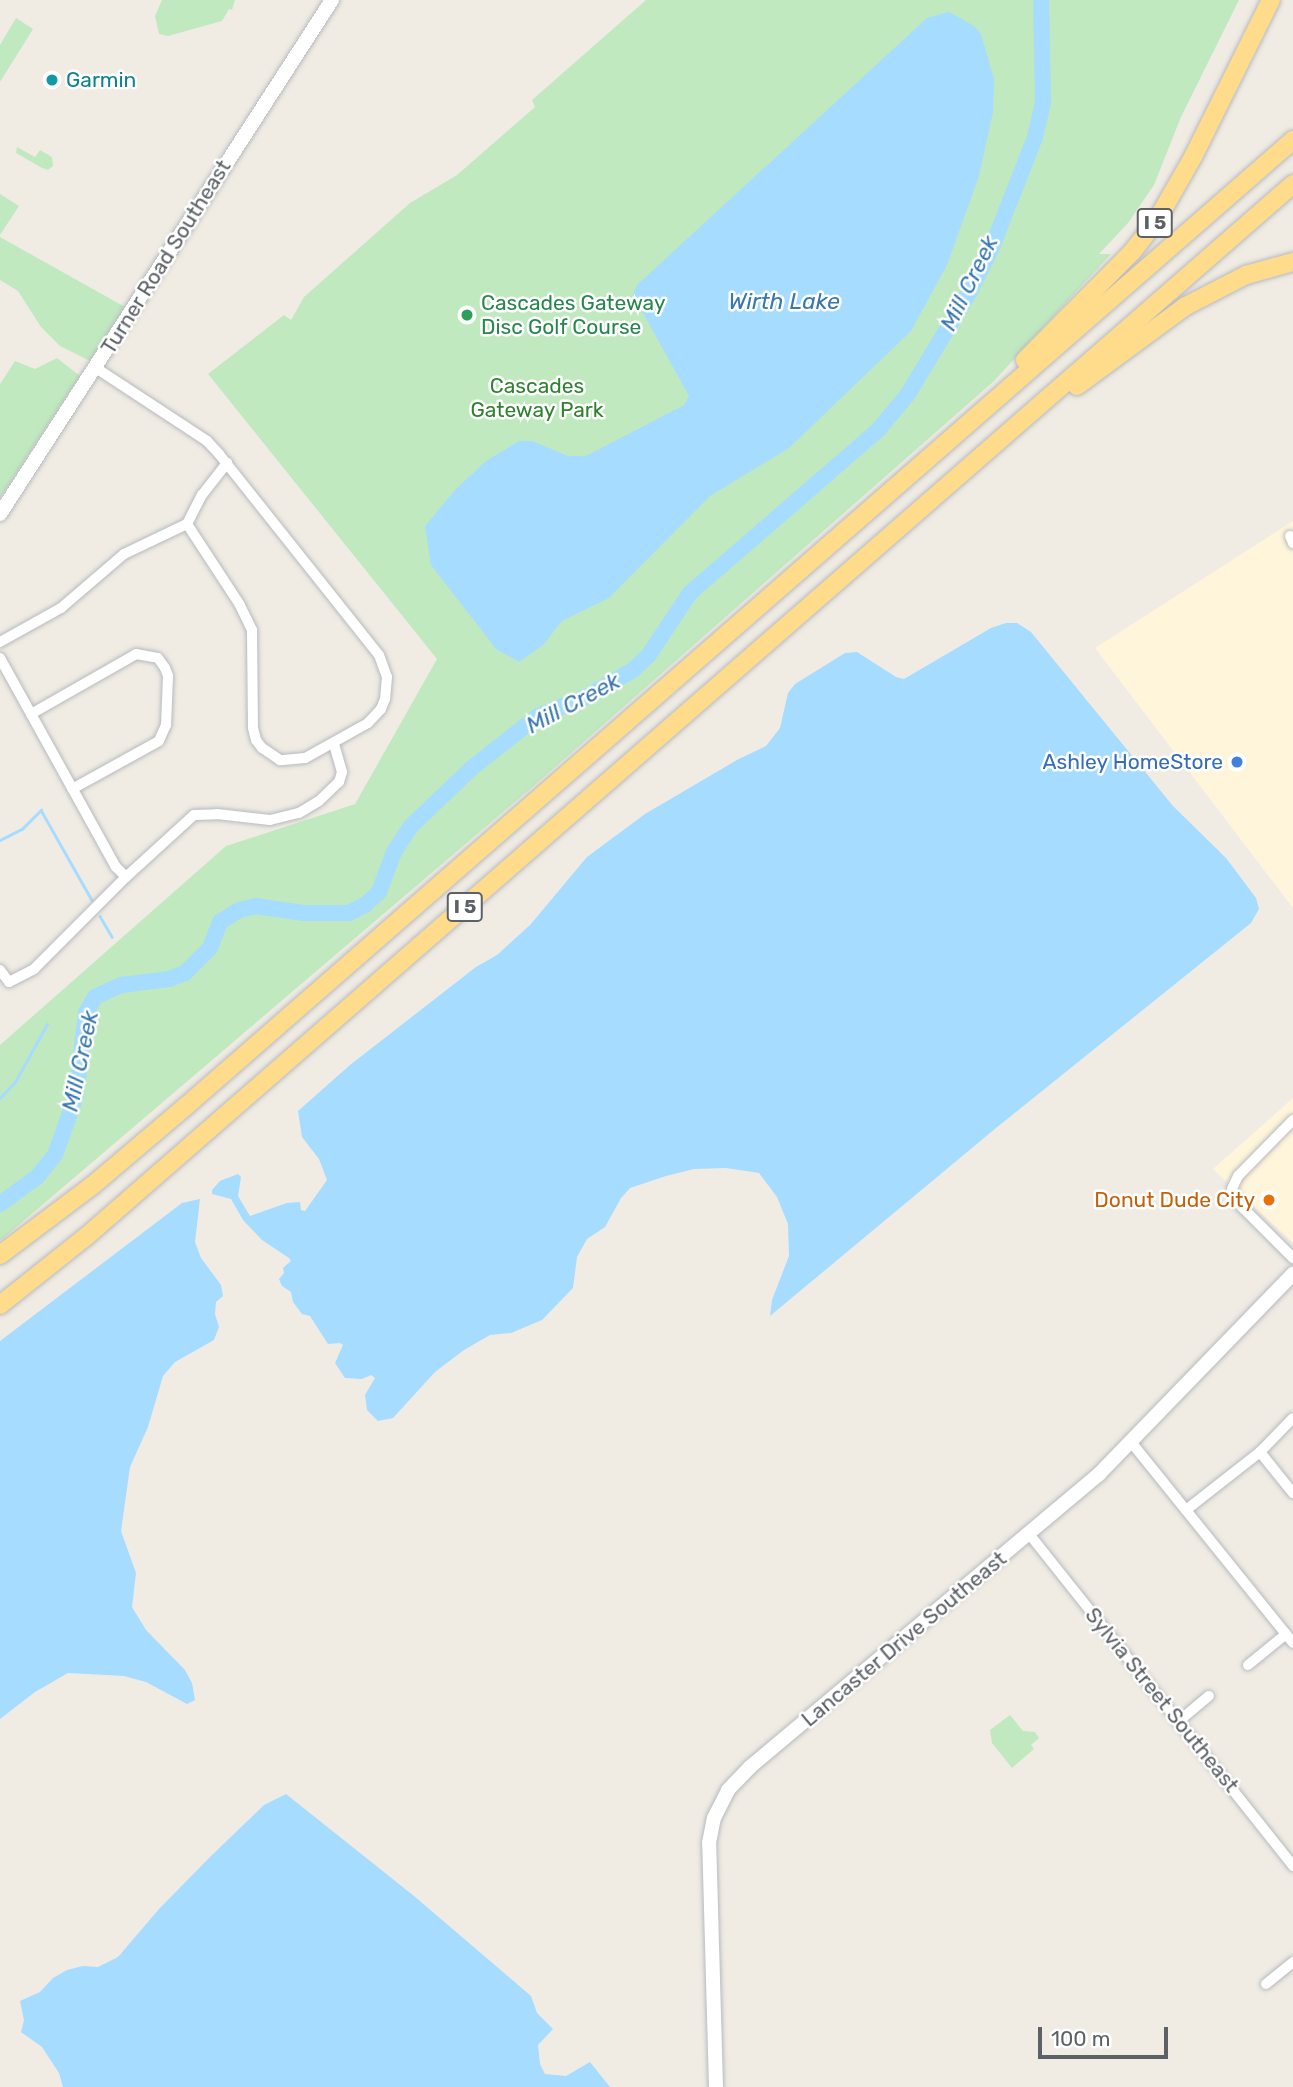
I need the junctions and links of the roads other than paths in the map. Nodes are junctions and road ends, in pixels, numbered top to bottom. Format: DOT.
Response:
graph roads {
  1 [pos="332,0"];
  2 [pos="1271,0"];
  3 [pos="1293,140"];
  4 [pos="1293,184"];
  5 [pos="1293,262"];
  6 [pos="96,368"];
  7 [pos="986,408"];
  8 [pos="1015,426"];
  9 [pos="227,463"];
  10 [pos="0,514"];
  11 [pos="187,524"];
  12 [pos="0,642"];
  13 [pos="0,658"];
  14 [pos="31,714"];
  15 [pos="334,744"];
  16 [pos="72,789"];
  17 [pos="126,877"];
  18 [pos="0,970"];
  19 [pos="5,984"];
  20 [pos="1293,1120"];
  21 [pos="0,1255"];
  22 [pos="1293,1258"];
  23 [pos="1293,1274"];
  24 [pos="0,1305"];
  25 [pos="1293,1418"];
  26 [pos="1131,1442"];
  27 [pos="1259,1452"];
  28 [pos="1293,1493"];
  29 [pos="1186,1510"];
  30 [pos="1030,1535"];
  31 [pos="1286,1634"];
  32 [pos="1293,1643"];
  33 [pos="1248,1665"];
  34 [pos="1209,1696"];
  35 [pos="1179,1721"];
  36 [pos="1293,1866"];
  37 [pos="1293,1962"];
  38 [pos="1266,1984"];
  39 [pos="716,2087"];
  1 -- 6 [label="main road, Turner Road Southeast"];
  2 -- 7 [label="highway, I 5"];
  3 -- 7 [label="highway, I 5"];
  4 -- 8 [label="highway, I 5"];
  5 -- 8 [label="highway"];
  6 -- 9 [label="street"];
  6 -- 10 [label="main road, Turner Road Southeast"];
  7 -- 21 [label="highway, I 5"];
  8 -- 24 [label="highway, I 5"];
  9 -- 11 [label="street"];
  9 -- 15 [label="street"];
  11 -- 12 [label="street"];
  11 -- 15 [label="street"];
  13 -- 14 [label="street"];
  14 -- 16 [label="street"];
  14 -- 16 [label="street"];
  15 -- 17 [label="street"];
  16 -- 17 [label="street"];
  17 -- 19 [label="street"];
  18 -- 19 [label="street"];
  20 -- 22 [label="street"];
  23 -- 26 [label="main road, Lancaster Drive Southeast"];
  25 -- 27 [label="street"];
  26 -- 29 [label="street"];
  26 -- 30 [label="main road, Lancaster Drive Southeast"];
  27 -- 28 [label="street"];
  27 -- 29 [label="street"];
  29 -- 31 [label="street"];
  30 -- 35 [label="street, Sylvia Street Southeast"];
  30 -- 39 [label="main road, Lancaster Drive Southeast"];
  31 -- 32 [label="street"];
  31 -- 33 [label="street"];
  34 -- 35 [label="street"];
  35 -- 36 [label="street, Sylvia Street Southeast"];
  37 -- 38 [label="street"];
}
